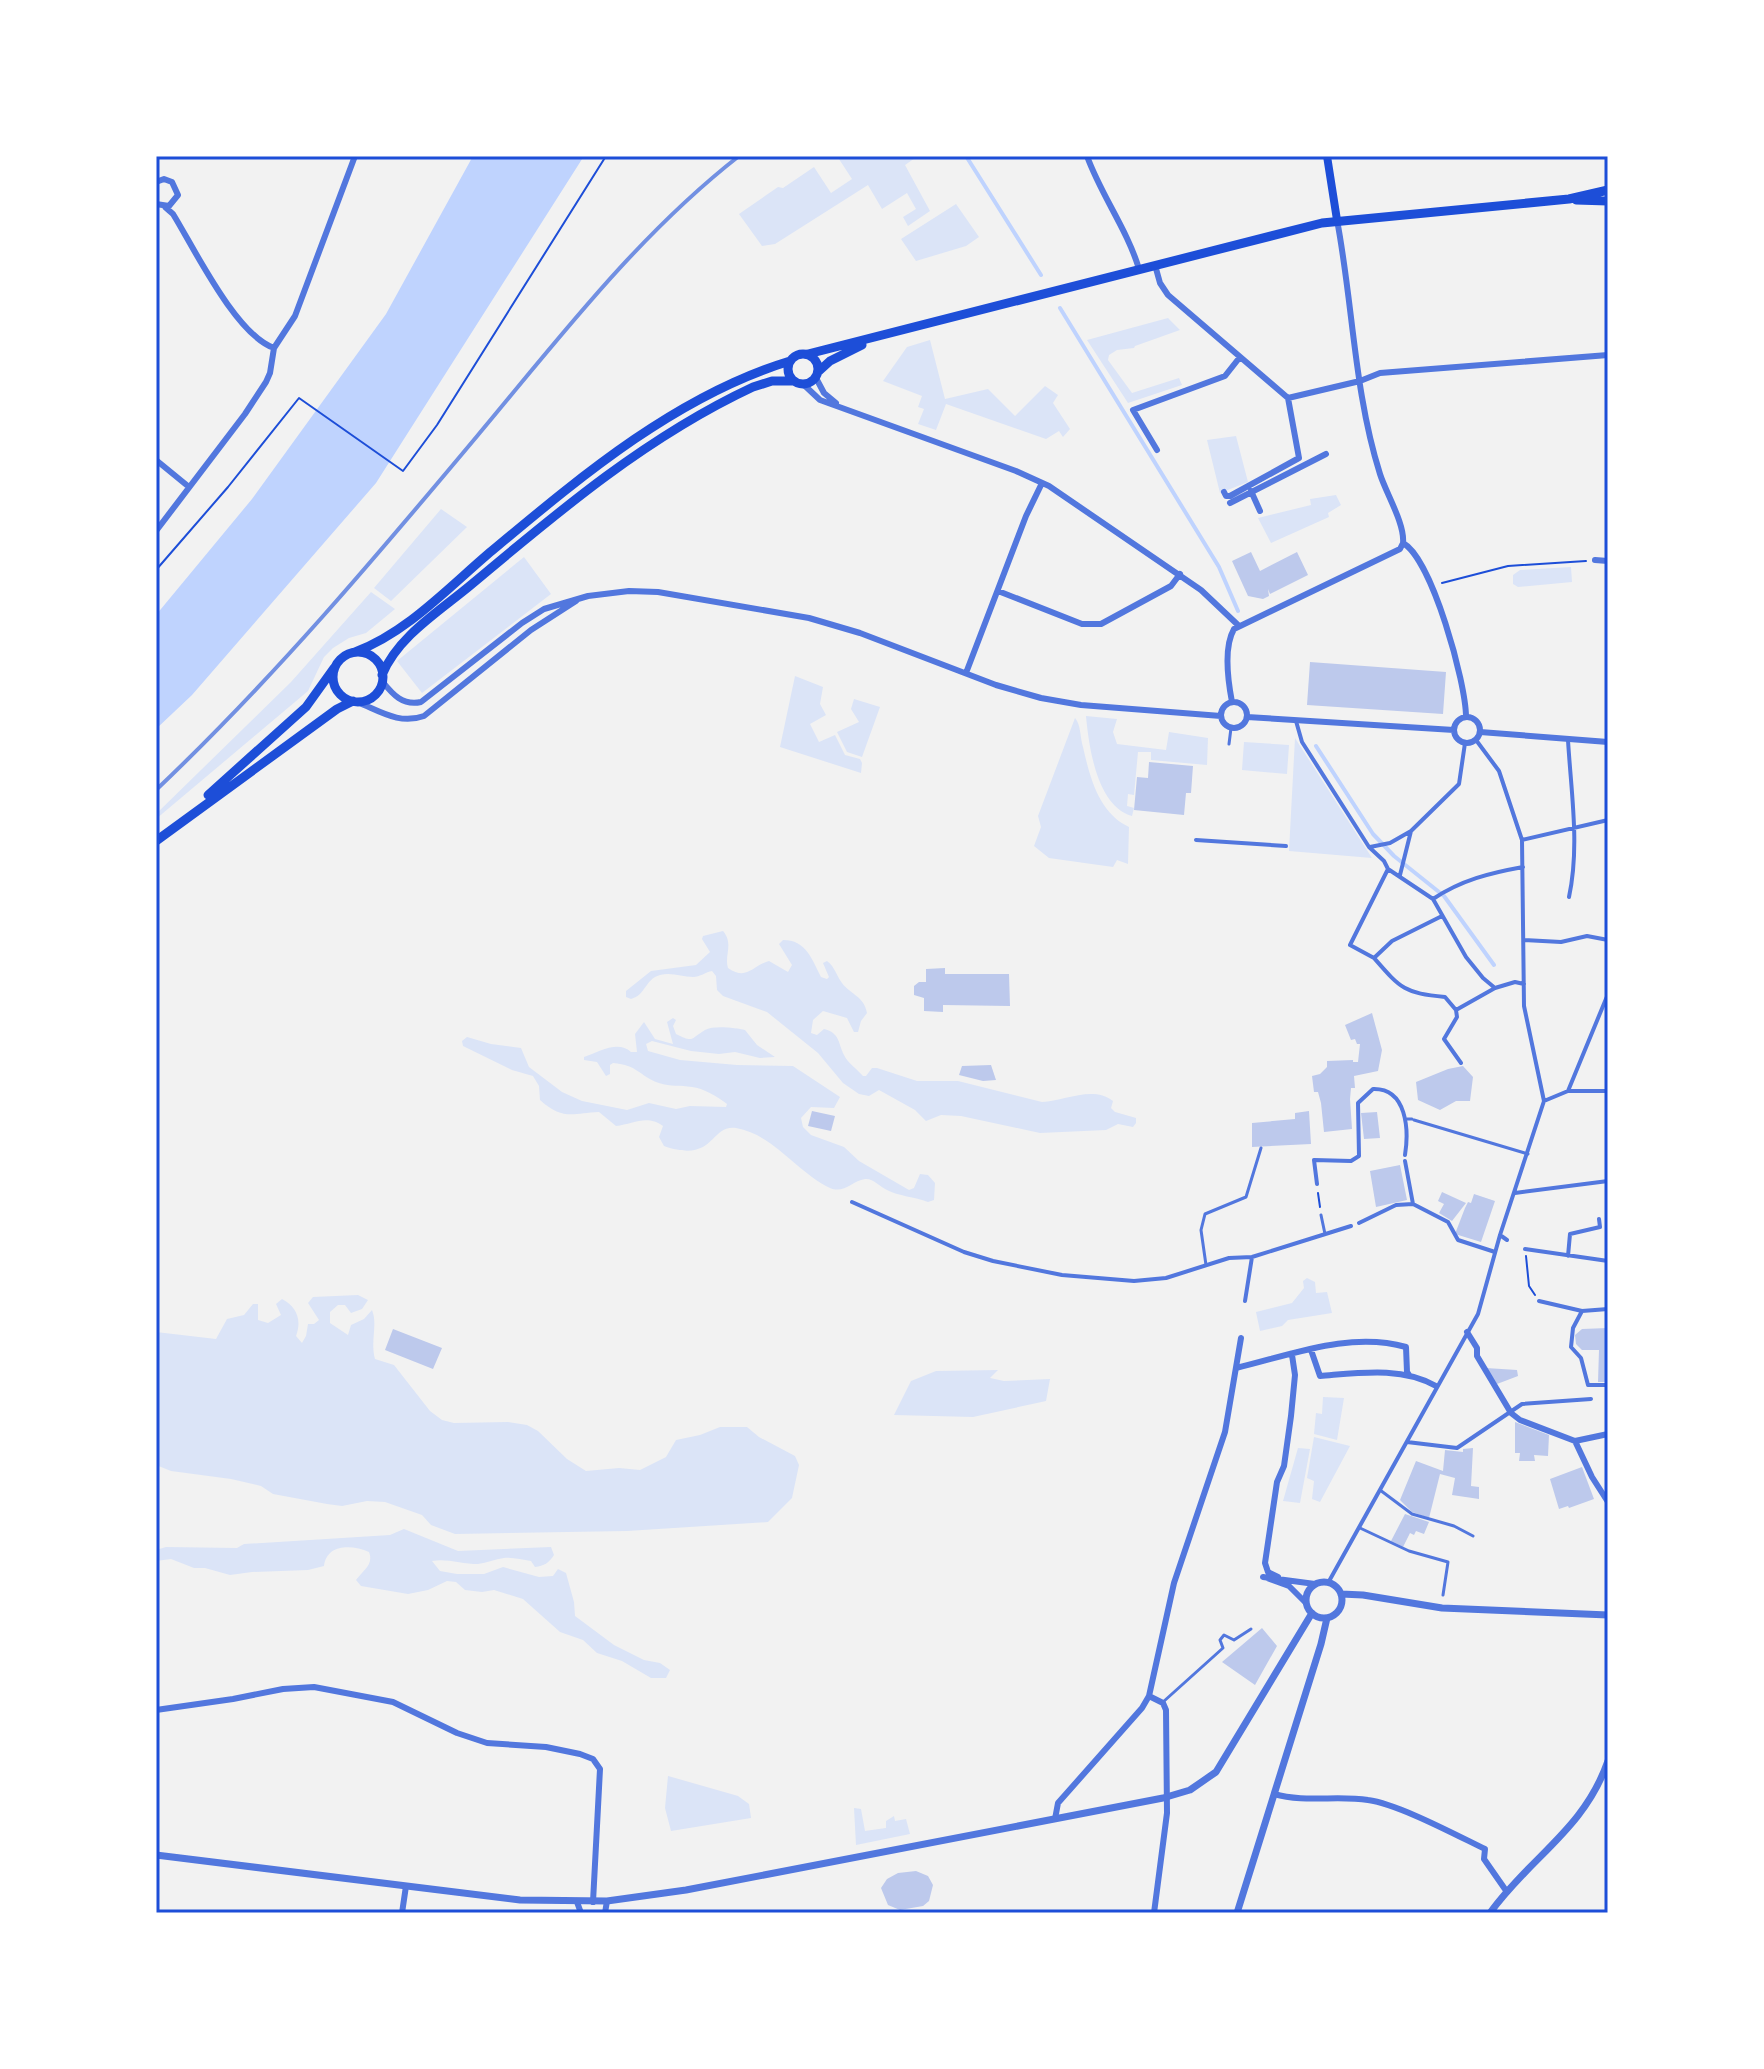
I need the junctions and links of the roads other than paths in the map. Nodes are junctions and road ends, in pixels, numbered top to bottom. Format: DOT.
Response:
graph roads {
  1 [pos="355,156"];
  2 [pos="1087,156"];
  3 [pos="1327,156"];
  4 [pos="156,182"];
  5 [pos="1608,190"];
  6 [pos="1569,199"];
  7 [pos="1608,201"];
  8 [pos="156,204"];
  9 [pos="165,207"];
  10 [pos="1337,220"];
  11 [pos="1155,265"];
  12 [pos="1139,269"];
  13 [pos="883,335"];
  14 [pos="274,348"];
  15 [pos="808,354"];
  16 [pos="1608,355"];
  17 [pos="1240,357"];
  18 [pos="790,361"];
  19 [pos="817,374"];
  20 [pos="1360,381"];
  21 [pos="798,382"];
  22 [pos="1288,398"];
  23 [pos="842,407"];
  24 [pos="1157,450"];
  25 [pos="1326,454"];
  26 [pos="1300,455"];
  27 [pos="156,460"];
  28 [pos="1303,465"];
  29 [pos="1042,483"];
  30 [pos="189,487"];
  31 [pos="1251,491"];
  32 [pos="1224,492"];
  33 [pos="1230,503"];
  34 [pos="1260,511"];
  35 [pos="156,531"];
  36 [pos="1403,543"];
  37 [pos="1595,560"];
  38 [pos="1608,561"];
  39 [pos="1180,574"];
  40 [pos="998,591"];
  41 [pos="579,599"];
  42 [pos="1238,625"];
  43 [pos="355,652"];
  44 [pos="334,668"];
  45 [pos="966,673"];
  46 [pos="382,678"];
  47 [pos="355,702"];
  48 [pos="1232,702"];
  49 [pos="1221,716"];
  50 [pos="1247,717"];
  51 [pos="1466,717"];
  52 [pos="1296,721"];
  53 [pos="1231,728"];
  54 [pos="1454,730"];
  55 [pos="1480,732"];
  56 [pos="1476,740"];
  57 [pos="1568,740"];
  58 [pos="1608,742"];
  59 [pos="1465,743"];
  60 [pos="1229,744"];
  61 [pos="1608,820"];
  62 [pos="176,825"];
  63 [pos="1574,829"];
  64 [pos="1411,831"];
  65 [pos="1196,840"];
  66 [pos="1522,840"];
  67 [pos="156,841"];
  68 [pos="1286,846"];
  69 [pos="1369,847"];
  70 [pos="1523,867"];
  71 [pos="1388,869"];
  72 [pos="1400,876"];
  73 [pos="1569,897"];
  74 [pos="1433,899"];
  75 [pos="1443,916"];
  76 [pos="1524,940"];
  77 [pos="1608,940"];
  78 [pos="1374,958"];
  79 [pos="1524,984"];
  80 [pos="1495,988"];
  81 [pos="1608,994"];
  82 [pos="1456,1010"];
  83 [pos="1461,1063"];
  84 [pos="1568,1091"];
  85 [pos="1608,1091"];
  86 [pos="1544,1101"];
  87 [pos="1411,1119"];
  88 [pos="1261,1148"];
  89 [pos="1528,1154"];
  90 [pos="1608,1181"];
  91 [pos="1317,1184"];
  92 [pos="1515,1193"];
  93 [pos="852,1202"];
  94 [pos="1413,1204"];
  95 [pos="1321,1215"];
  96 [pos="1599,1219"];
  97 [pos="1359,1223"];
  98 [pos="1351,1226"];
  99 [pos="1325,1234"];
  100 [pos="1500,1235"];
  101 [pos="1507,1240"];
  102 [pos="1526,1250"];
  103 [pos="1495,1252"];
  104 [pos="1568,1256"];
  105 [pos="1252,1257"];
  106 [pos="1608,1261"];
  107 [pos="1206,1265"];
  108 [pos="1245,1301"];
  109 [pos="1539,1301"];
  110 [pos="1608,1309"];
  111 [pos="1582,1311"];
  112 [pos="1467,1332"];
  113 [pos="1241,1338"];
  114 [pos="1311,1350"];
  115 [pos="1292,1355"];
  116 [pos="1236,1368"];
  117 [pos="1409,1375"];
  118 [pos="1608,1385"];
  119 [pos="1436,1386"];
  120 [pos="1591,1399"];
  121 [pos="1511,1413"];
  122 [pos="1608,1434"];
  123 [pos="1575,1441"];
  124 [pos="1406,1442"];
  125 [pos="1380,1490"];
  126 [pos="1608,1502"];
  127 [pos="1359,1527"];
  128 [pos="1473,1536"];
  129 [pos="1278,1577"];
  130 [pos="1328,1583"];
  131 [pos="1315,1584"];
  132 [pos="1341,1594"];
  133 [pos="1443,1595"];
  134 [pos="1306,1603"];
  135 [pos="1312,1613"];
  136 [pos="1608,1615"];
  137 [pos="1327,1618"];
  138 [pos="1251,1629"];
  139 [pos="1149,1696"];
  140 [pos="1163,1703"];
  141 [pos="156,1710"];
  142 [pos="1608,1761"];
  143 [pos="1274,1794"];
  144 [pos="1055,1819"];
  145 [pos="156,1855"];
  146 [pos="406,1886"];
  147 [pos="1507,1892"];
  148 [pos="607,1901"];
  149 [pos="577,1902"];
  150 [pos="593,1902"];
  151 [pos="402,1913"];
  152 [pos="581,1913"];
  153 [pos="605,1913"];
  154 [pos="1154,1913"];
  155 [pos="1237,1913"];
  156 [pos="1490,1913"];
  1 -- 14 [label="street"];
  2 -- 12 [label="street"];
  3 -- 10 [label="main road"];
  4 -- 9 [label="street"];
  5 -- 6 [label="main road"];
  6 -- 7 [label="main road"];
  6 -- 10 [label="main road"];
  8 -- 9 [label="street"];
  9 -- 14 [label="street"];
  10 -- 11 [label="main road"];
  10 -- 20 [label="street"];
  11 -- 12 [label="main road"];
  11 -- 17 [label="street"];
  12 -- 13 [label="main road"];
  13 -- 15 [label="main road"];
  13 -- 19 [label="main road"];
  14 -- 30 [label="street"];
  15 -- 18 [label="main road"];
  15 -- 19 [label="main road"];
  16 -- 20 [label="street"];
  17 -- 22 [label="street"];
  17 -- 24 [label="street"];
  18 -- 21 [label="main road"];
  18 -- 43 [label="main road"];
  19 -- 21 [label="main road"];
  19 -- 23 [label="street"];
  20 -- 22 [label="street"];
  20 -- 36 [label="street"];
  21 -- 23 [label="street"];
  21 -- 46 [label="main road"];
  22 -- 26 [label="street"];
  23 -- 29 [label="street"];
  25 -- 28 [label="street"];
  26 -- 28 [label="street"];
  26 -- 32 [label="street"];
  27 -- 30 [label="street"];
  28 -- 31 [label="street"];
  29 -- 39 [label="street"];
  29 -- 40 [label="street"];
  30 -- 35 [label="street"];
  31 -- 33 [label="street"];
  31 -- 34 [label="street"];
  36 -- 42 [label="street"];
  36 -- 51 [label="street"];
  37 -- 38 [label="street"];
  39 -- 40 [label="street"];
  39 -- 42 [label="street"];
  40 -- 45 [label="street"];
  41 -- 45 [label="street"];
  41 -- 46 [label="street"];
  41 -- 47 [label="street"];
  42 -- 48 [label="street"];
  43 -- 44 [label="main road"];
  43 -- 46 [label="main road"];
  44 -- 47 [label="main road"];
  44 -- 62 [label="main road"];
  45 -- 49 [label="street"];
  46 -- 47 [label="main road"];
  47 -- 62 [label="main road"];
  48 -- 49 [label="street"];
  48 -- 50 [label="street"];
  49 -- 53 [label="street"];
  50 -- 52 [label="street"];
  50 -- 53 [label="street"];
  51 -- 54 [label="street"];
  51 -- 55 [label="street"];
  52 -- 54 [label="street"];
  52 -- 69 [label="street"];
  53 -- 60 [label="lane"];
  54 -- 59 [label="street"];
  55 -- 56 [label="street"];
  55 -- 57 [label="street"];
  56 -- 59 [label="street"];
  56 -- 66 [label="street"];
  57 -- 58 [label="street"];
  57 -- 63 [label="street"];
  59 -- 64 [label="street"];
  61 -- 63 [label="street"];
  62 -- 67 [label="main road"];
  63 -- 66 [label="street"];
  63 -- 73 [label="street"];
  64 -- 69 [label="street"];
  64 -- 72 [label="street"];
  65 -- 68 [label="street"];
  66 -- 70 [label="street"];
  69 -- 71 [label="street"];
  70 -- 74 [label="street"];
  70 -- 76 [label="street"];
  71 -- 72 [label="street"];
  71 -- 78 [label="street"];
  72 -- 74 [label="street"];
  74 -- 75 [label="street"];
  75 -- 78 [label="street"];
  75 -- 80 [label="street"];
  76 -- 77 [label="street"];
  76 -- 79 [label="street"];
  78 -- 82 [label="street"];
  79 -- 80 [label="street"];
  79 -- 86 [label="street"];
  80 -- 82 [label="street"];
  81 -- 84 [label="street"];
  82 -- 83 [label="street"];
  84 -- 85 [label="street"];
  84 -- 86 [label="street"];
  86 -- 89 [label="street"];
  87 -- 89 [label="lane"];
  87 -- 91 [label="street"];
  87 -- 94 [label="street"];
  88 -- 107 [label="lane"];
  89 -- 92 [label="street"];
  90 -- 92 [label="street"];
  92 -- 100 [label="street"];
  93 -- 107 [label="street"];
  94 -- 97 [label="street"];
  94 -- 103 [label="street"];
  95 -- 99 [label="lane"];
  96 -- 104 [label="street"];
  98 -- 99 [label="street"];
  99 -- 105 [label="street"];
  100 -- 101 [label="street"];
  100 -- 103 [label="street"];
  102 -- 104 [label="street"];
  103 -- 112 [label="street"];
  104 -- 106 [label="street"];
  105 -- 107 [label="street"];
  105 -- 108 [label="street"];
  109 -- 111 [label="street"];
  110 -- 111 [label="street"];
  111 -- 118 [label="street"];
  112 -- 119 [label="street"];
  112 -- 121 [label="street"];
  113 -- 116 [label="street"];
  114 -- 115 [label="street"];
  114 -- 117 [label="street"];
  114 -- 117 [label="street"];
  115 -- 116 [label="street"];
  115 -- 129 [label="street"];
  116 -- 139 [label="street"];
  117 -- 119 [label="street"];
  119 -- 124 [label="street"];
  120 -- 121 [label="street"];
  121 -- 123 [label="street"];
  121 -- 124 [label="street"];
  122 -- 123 [label="street"];
  123 -- 126 [label="street"];
  124 -- 125 [label="street"];
  125 -- 127 [label="street"];
  125 -- 128 [label="lane"];
  127 -- 130 [label="street"];
  127 -- 133 [label="lane"];
  129 -- 131 [label="street"];
  129 -- 134 [label="street"];
  130 -- 131 [label="street"];
  130 -- 132 [label="street"];
  131 -- 134 [label="street"];
  132 -- 136 [label="street"];
  132 -- 137 [label="street"];
  134 -- 135 [label="street"];
  135 -- 137 [label="street"];
  135 -- 144 [label="street"];
  137 -- 143 [label="street"];
  138 -- 140 [label="lane"];
  139 -- 140 [label="street"];
  139 -- 144 [label="street"];
  140 -- 154 [label="street"];
  141 -- 150 [label="street"];
  142 -- 147 [label="street"];
  143 -- 147 [label="street"];
  143 -- 155 [label="street"];
  144 -- 148 [label="street"];
  145 -- 146 [label="street"];
  146 -- 149 [label="street"];
  146 -- 151 [label="street"];
  147 -- 156 [label="street"];
  148 -- 150 [label="street"];
  148 -- 153 [label="street"];
  149 -- 150 [label="street"];
  149 -- 152 [label="street"];
}
